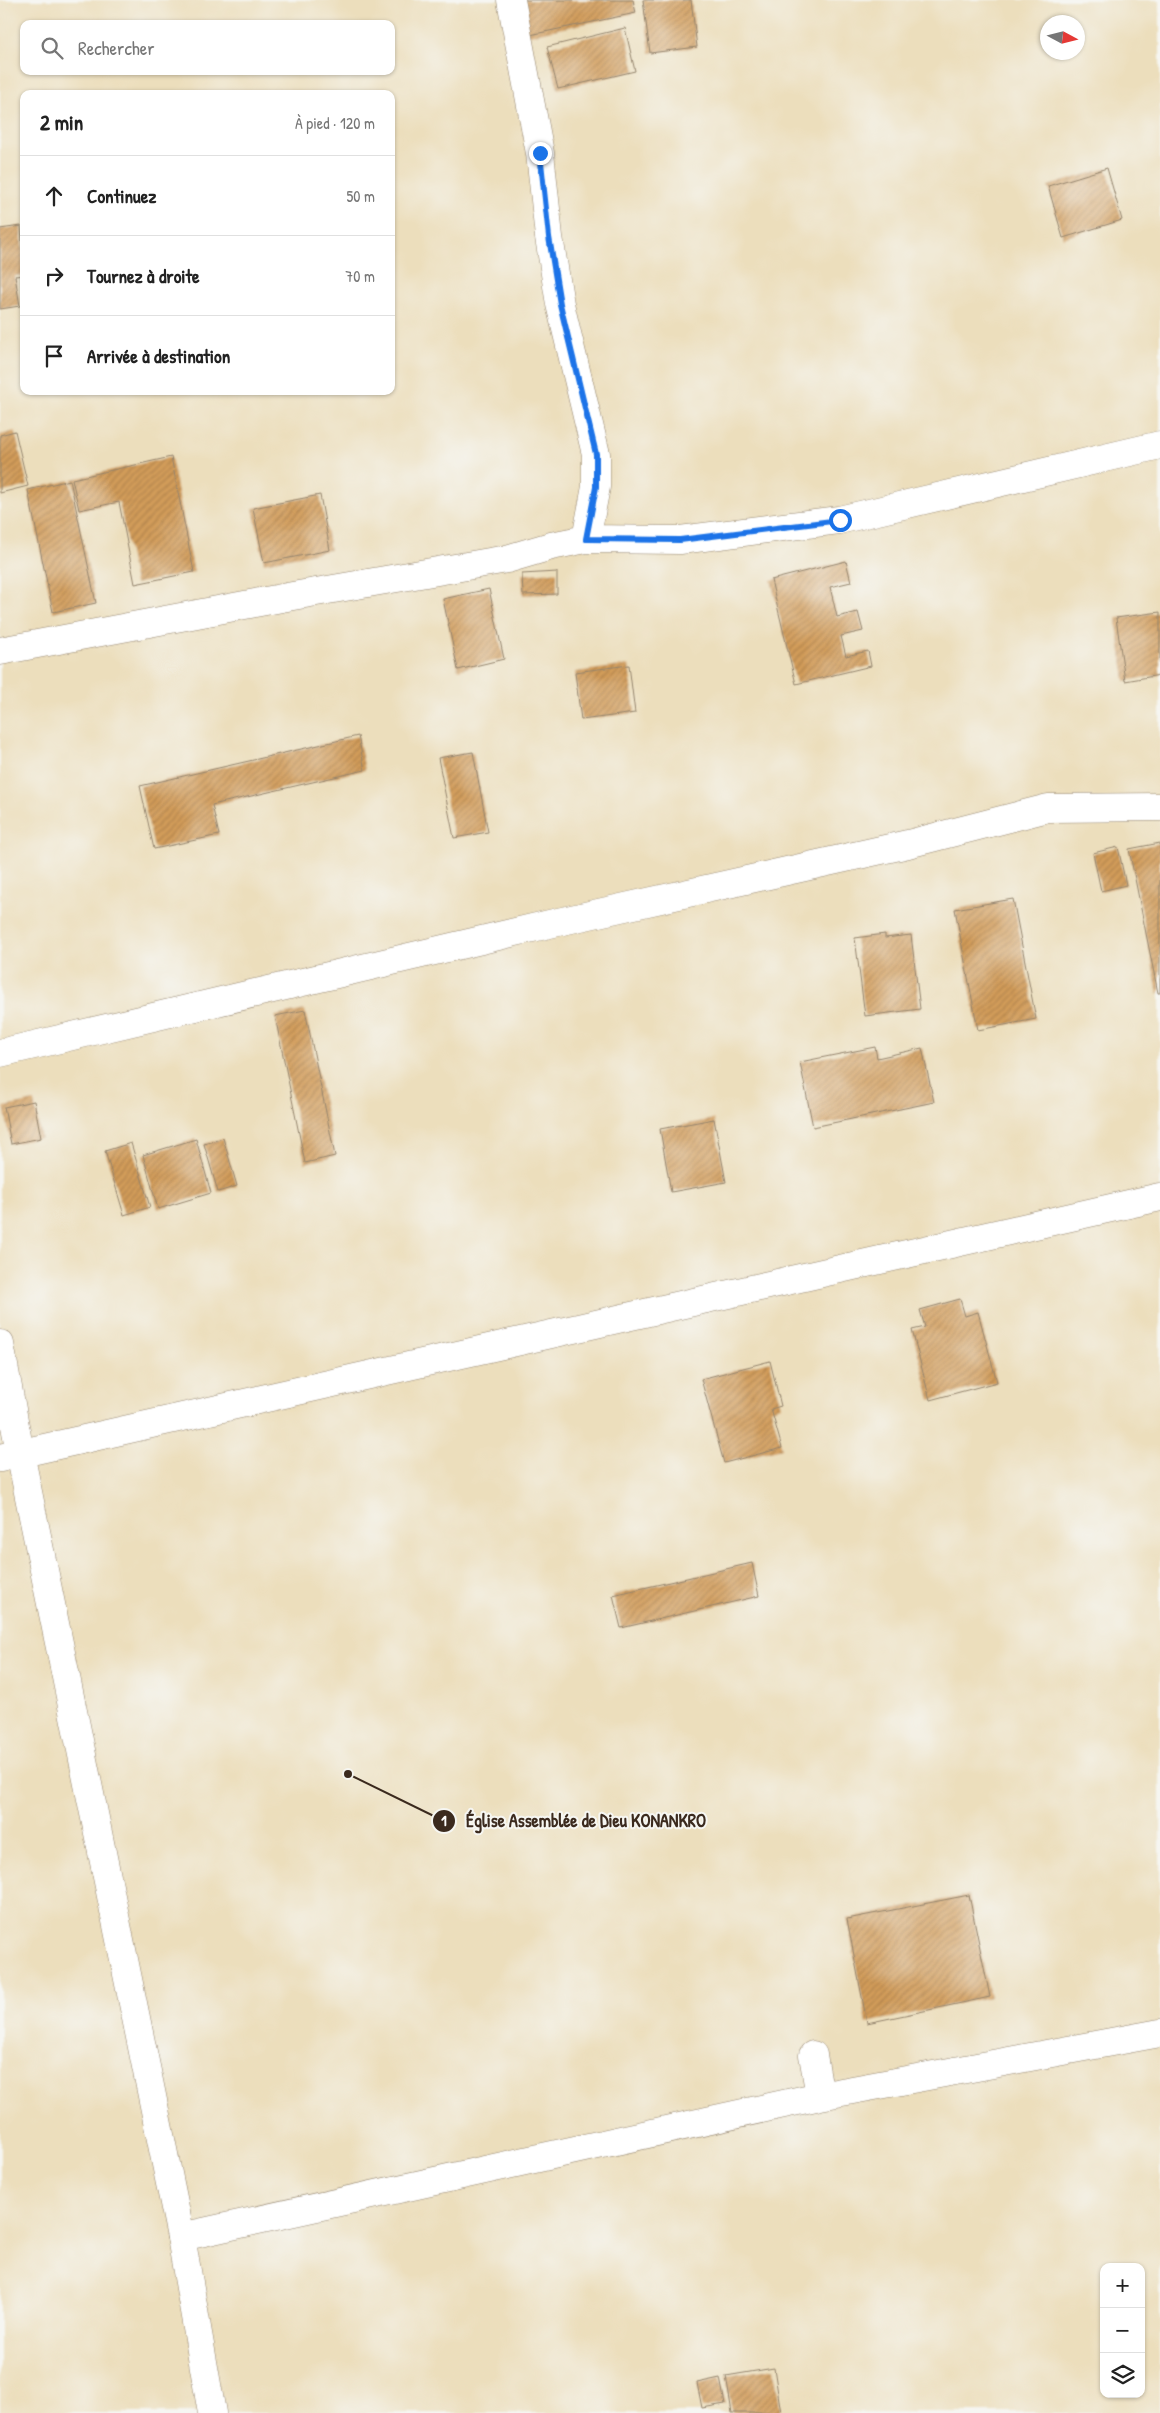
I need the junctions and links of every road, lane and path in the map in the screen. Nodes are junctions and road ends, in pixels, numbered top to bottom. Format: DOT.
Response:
graph roads {
  1 [pos="511,0"];
  2 [pos="1160,445"];
  3 [pos="586,539"];
  4 [pos="0,651"];
  5 [pos="1160,807"];
  6 [pos="0,1053"];
  7 [pos="1160,1197"];
  8 [pos="0,1344"];
  9 [pos="10,1456"];
  10 [pos="1160,2032"];
  11 [pos="813,2055"];
  12 [pos="820,2096"];
  13 [pos="181,2237"];
  14 [pos="212,2413"];
  1 -- 3 [label="street"];
  2 -- 3 [label="street"];
  3 -- 4 [label="street"];
  5 -- 6 [label="street"];
  7 -- 9 [label="street"];
  8 -- 9 [label="street"];
  9 -- 13 [label="street"];
  10 -- 12 [label="street"];
  11 -- 12 [label="street"];
  12 -- 13 [label="street"];
  13 -- 14 [label="street"];
}
